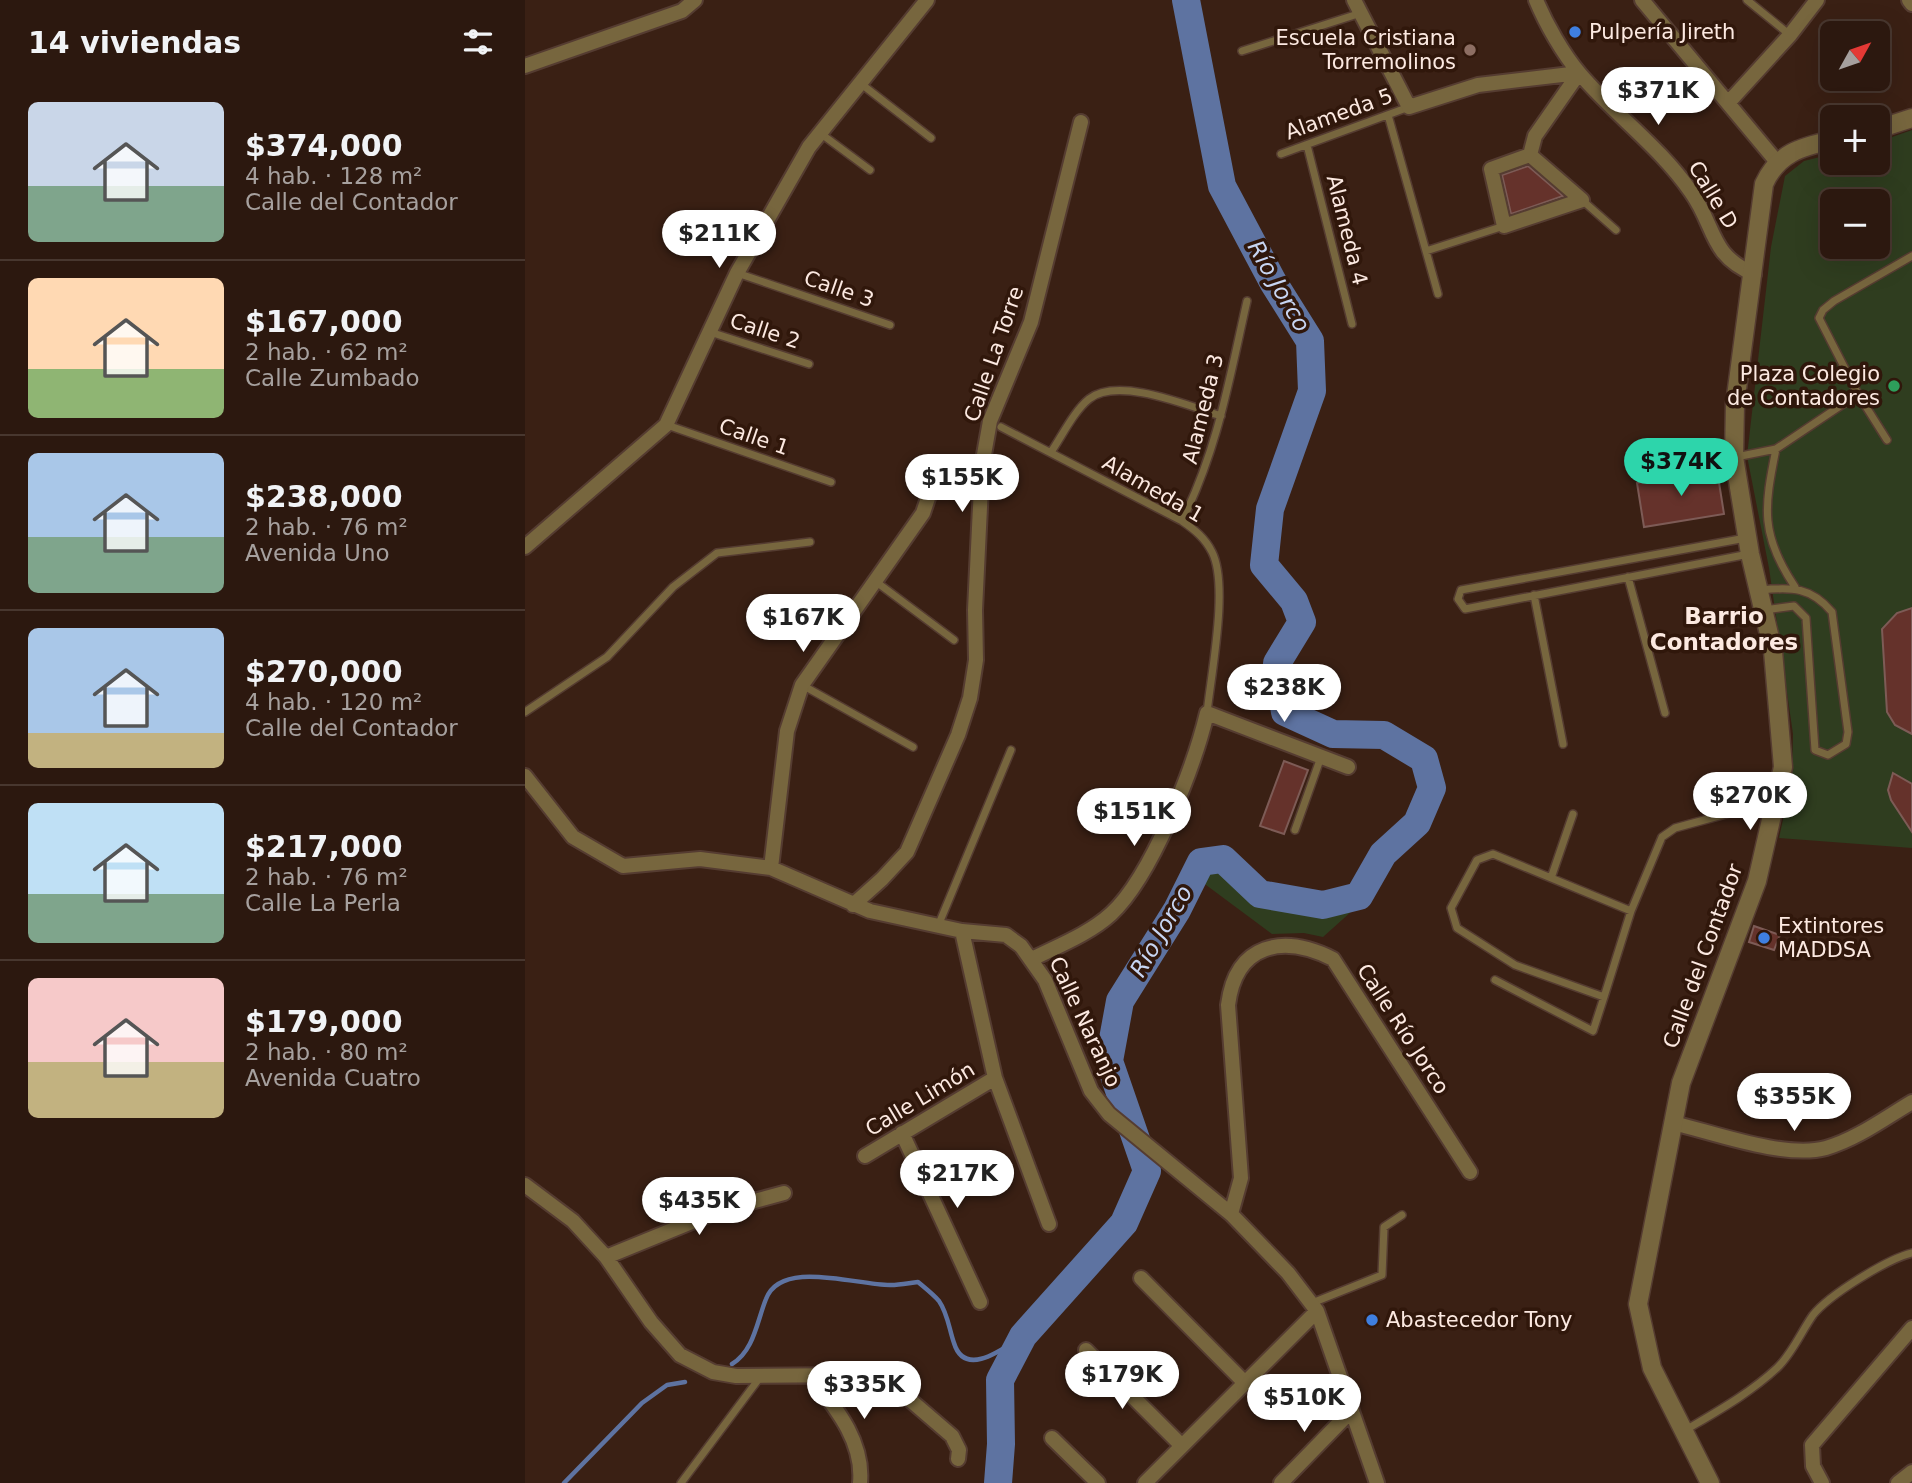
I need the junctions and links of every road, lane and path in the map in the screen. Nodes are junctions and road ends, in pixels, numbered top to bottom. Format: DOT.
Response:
graph roads {
  1 [pos="695,0"];
  2 [pos="927,0"];
  3 [pos="1536,0"];
  4 [pos="1642,0"];
  5 [pos="1747,0"];
  6 [pos="1817,0"];
  7 [pos="1358,7"];
  8 [pos="1790,35"];
  9 [pos="1242,51"];
  10 [pos="525,66"];
  11 [pos="1579,73"];
  12 [pos="860,83"];
  13 [pos="1729,103"];
  14 [pos="1409,107"];
  15 [pos="1388,115"];
  16 [pos="1912,118"];
  17 [pos="1081,122"];
  18 [pos="1890,125"];
  19 [pos="820,133"];
  20 [pos="931,138"];
  21 [pos="1820,143"];
  22 [pos="1307,145"];
  23 [pos="1281,154"];
  24 [pos="1530,155"];
  25 [pos="1777,162"];
  26 [pos="870,170"];
  27 [pos="1582,200"];
  28 [pos="1503,226"];
  29 [pos="1616,230"];
  30 [pos="1426,251"];
  31 [pos="1912,256"];
  32 [pos="737,273"];
  33 [pos="1754,274"];
  34 [pos="1438,294"];
  35 [pos="1247,301"];
  36 [pos="1352,324"];
  37 [pos="890,325"];
  38 [pos="710,332"];
  39 [pos="809,364"];
  40 [pos="1858,394"];
  41 [pos="1221,415"];
  42 [pos="666,425"];
  43 [pos="1001,427"];
  44 [pos="1887,440"];
  45 [pos="1776,449"];
  46 [pos="1051,453"];
  47 [pos="1734,457"];
  48 [pos="936,474"];
  49 [pos="831,482"];
  50 [pos="1182,522"];
  51 [pos="810,542"];
  52 [pos="1748,546"];
  53 [pos="525,547"];
  54 [pos="1629,577"];
  55 [pos="875,582"];
  56 [pos="1795,587"];
  57 [pos="1759,590"];
  58 [pos="1534,596"];
  59 [pos="1763,610"];
  60 [pos="954,639"];
  61 [pos="802,685"];
  62 [pos="525,712"];
  63 [pos="1207,713"];
  64 [pos="1665,713"];
  65 [pos="1563,744"];
  66 [pos="913,747"];
  67 [pos="1011,750"];
  68 [pos="1321,757"];
  69 [pos="1348,767"];
  70 [pos="525,776"];
  71 [pos="532,796"];
  72 [pos="1775,813"];
  73 [pos="1573,814"];
  74 [pos="1295,830"];
  75 [pos="771,868"];
  76 [pos="1551,878"];
  77 [pos="853,905"];
  78 [pos="1631,911"];
  79 [pos="938,926"];
  80 [pos="962,931"];
  81 [pos="1032,959"];
  82 [pos="1495,980"];
  83 [pos="1604,997"];
  84 [pos="995,1078"];
  85 [pos="1912,1102"];
  86 [pos="1673,1123"];
  87 [pos="902,1133"];
  88 [pos="866,1156"];
  89 [pos="1470,1172"];
  90 [pos="525,1185"];
  91 [pos="785,1193"];
  92 [pos="1231,1214"];
  93 [pos="1402,1215"];
  94 [pos="1049,1224"];
  95 [pos="1912,1253"];
  96 [pos="606,1257"];
  97 [pos="1141,1278"];
  98 [pos="980,1302"];
  99 [pos="1314,1307"];
  100 [pos="1912,1328"];
  101 [pos="1086,1350"];
  102 [pos="762,1375"];
  103 [pos="811,1376"];
  104 [pos="1245,1383"];
  105 [pos="1352,1410"];
  106 [pos="1684,1432"];
  107 [pos="1052,1438"];
  108 [pos="1182,1446"];
  109 [pos="958,1459"];
  110 [pos="1912,1472"];
  111 [pos="681,1483"];
  112 [pos="860,1483"];
  113 [pos="1098,1483"];
  114 [pos="1145,1483"];
  115 [pos="1281,1483"];
  116 [pos="1377,1483"];
  117 [pos="1710,1483"];
  118 [pos="1822,1483"];
  119 [pos="1898,1483"];
  1 -- 10 [label="street"];
  2 -- 12 [label="street"];
  3 -- 11 [label="street, Calle D"];
  4 -- 13 [label="street"];
  5 -- 8 [label="lane"];
  6 -- 8 [label="street"];
  7 -- 9 [label="lane"];
  7 -- 14 [label="street"];
  8 -- 13 [label="street"];
  11 -- 14 [label="street"];
  11 -- 24 [label="street"];
  11 -- 33 [label="street, Calle D"];
  12 -- 19 [label="street"];
  12 -- 20 [label="lane"];
  13 -- 25 [label="street"];
  14 -- 15 [label="lane, Alameda 5"];
  15 -- 22 [label="lane, Alameda 5"];
  15 -- 30 [label="lane"];
  16 -- 18 [label="street"];
  17 -- 77 [label="street, Calle La Torre"];
  19 -- 26 [label="lane"];
  19 -- 32 [label="street"];
  21 -- 25 [label="street"];
  22 -- 23 [label="lane, Alameda 5"];
  22 -- 36 [label="lane, Alameda 4"];
  24 -- 27 [label="street"];
  24 -- 28 [label="street"];
  25 -- 33 [label="street, Calle del Contador"];
  27 -- 28 [label="street"];
  27 -- 29 [label="lane"];
  28 -- 30 [label="lane"];
  30 -- 34 [label="lane"];
  31 -- 40 [label="lane"];
  32 -- 37 [label="lane, Calle 3"];
  32 -- 38 [label="street"];
  33 -- 47 [label="street, Calle del Contador"];
  35 -- 41 [label="lane, Alameda 3"];
  38 -- 39 [label="lane, Calle 2"];
  38 -- 42 [label="street"];
  40 -- 44 [label="lane"];
  40 -- 45 [label="lane"];
  41 -- 46 [label="lane"];
  41 -- 50 [label="lane, Alameda 3"];
  42 -- 49 [label="lane, Calle 1"];
  42 -- 53 [label="street"];
  43 -- 46 [label="lane, Alameda 1"];
  45 -- 47 [label="lane"];
  45 -- 56 [label="lane"];
  46 -- 50 [label="lane, Alameda 1"];
  47 -- 52 [label="street, Calle del Contador"];
  48 -- 55 [label="street"];
  50 -- 63 [label="lane, Alameda 1"];
  51 -- 62 [label="lane"];
  52 -- 54 [label="lane"];
  52 -- 57 [label="street, Calle del Contador"];
  52 -- 58 [label="lane"];
  54 -- 58 [label="lane"];
  54 -- 64 [label="lane"];
  55 -- 60 [label="lane"];
  55 -- 61 [label="street"];
  56 -- 57 [label="lane"];
  56 -- 59 [label="lane"];
  57 -- 59 [label="street, Calle del Contador"];
  58 -- 65 [label="lane"];
  59 -- 72 [label="street, Calle del Contador"];
  61 -- 66 [label="lane"];
  61 -- 75 [label="street"];
  63 -- 68 [label="street"];
  63 -- 81 [label="street"];
  67 -- 79 [label="lane"];
  68 -- 69 [label="street"];
  68 -- 74 [label="lane"];
  70 -- 71 [label="street, Calle Naranjo"];
  71 -- 75 [label="street, Calle Naranjo"];
  72 -- 78 [label="lane"];
  72 -- 86 [label="street, Calle del Contador"];
  73 -- 76 [label="lane"];
  75 -- 77 [label="street, Calle Naranjo"];
  76 -- 78 [label="lane"];
  76 -- 83 [label="lane"];
  77 -- 79 [label="street, Calle Naranjo"];
  78 -- 83 [label="lane"];
  79 -- 80 [label="street, Calle Naranjo"];
  80 -- 81 [label="street, Calle Naranjo"];
  80 -- 84 [label="street"];
  81 -- 92 [label="street, Calle Naranjo"];
  82 -- 83 [label="lane"];
  84 -- 87 [label="street, Calle Limón"];
  84 -- 94 [label="street"];
  85 -- 86 [label="street"];
  86 -- 106 [label="street, Calle del Contador"];
  87 -- 88 [label="street, Calle Limón"];
  87 -- 98 [label="street"];
  89 -- 92 [label="street, Calle Río Jorco"];
  90 -- 96 [label="street"];
  91 -- 96 [label="street"];
  92 -- 99 [label="street, Calle Naranjo"];
  93 -- 99 [label="lane"];
  95 -- 106 [label="lane"];
  96 -- 102 [label="street"];
  97 -- 104 [label="street"];
  99 -- 104 [label="street"];
  99 -- 105 [label="street, Calle Naranjo"];
  100 -- 118 [label="street"];
  101 -- 108 [label="street"];
  102 -- 103 [label="street"];
  102 -- 111 [label="lane"];
  103 -- 109 [label="street"];
  103 -- 112 [label="street"];
  104 -- 108 [label="street"];
  105 -- 115 [label="street"];
  105 -- 116 [label="street, Calle Naranjo"];
  106 -- 117 [label="street, Calle del Contador"];
  107 -- 113 [label="street"];
  108 -- 114 [label="street"];
  110 -- 119 [label="street"];
}
